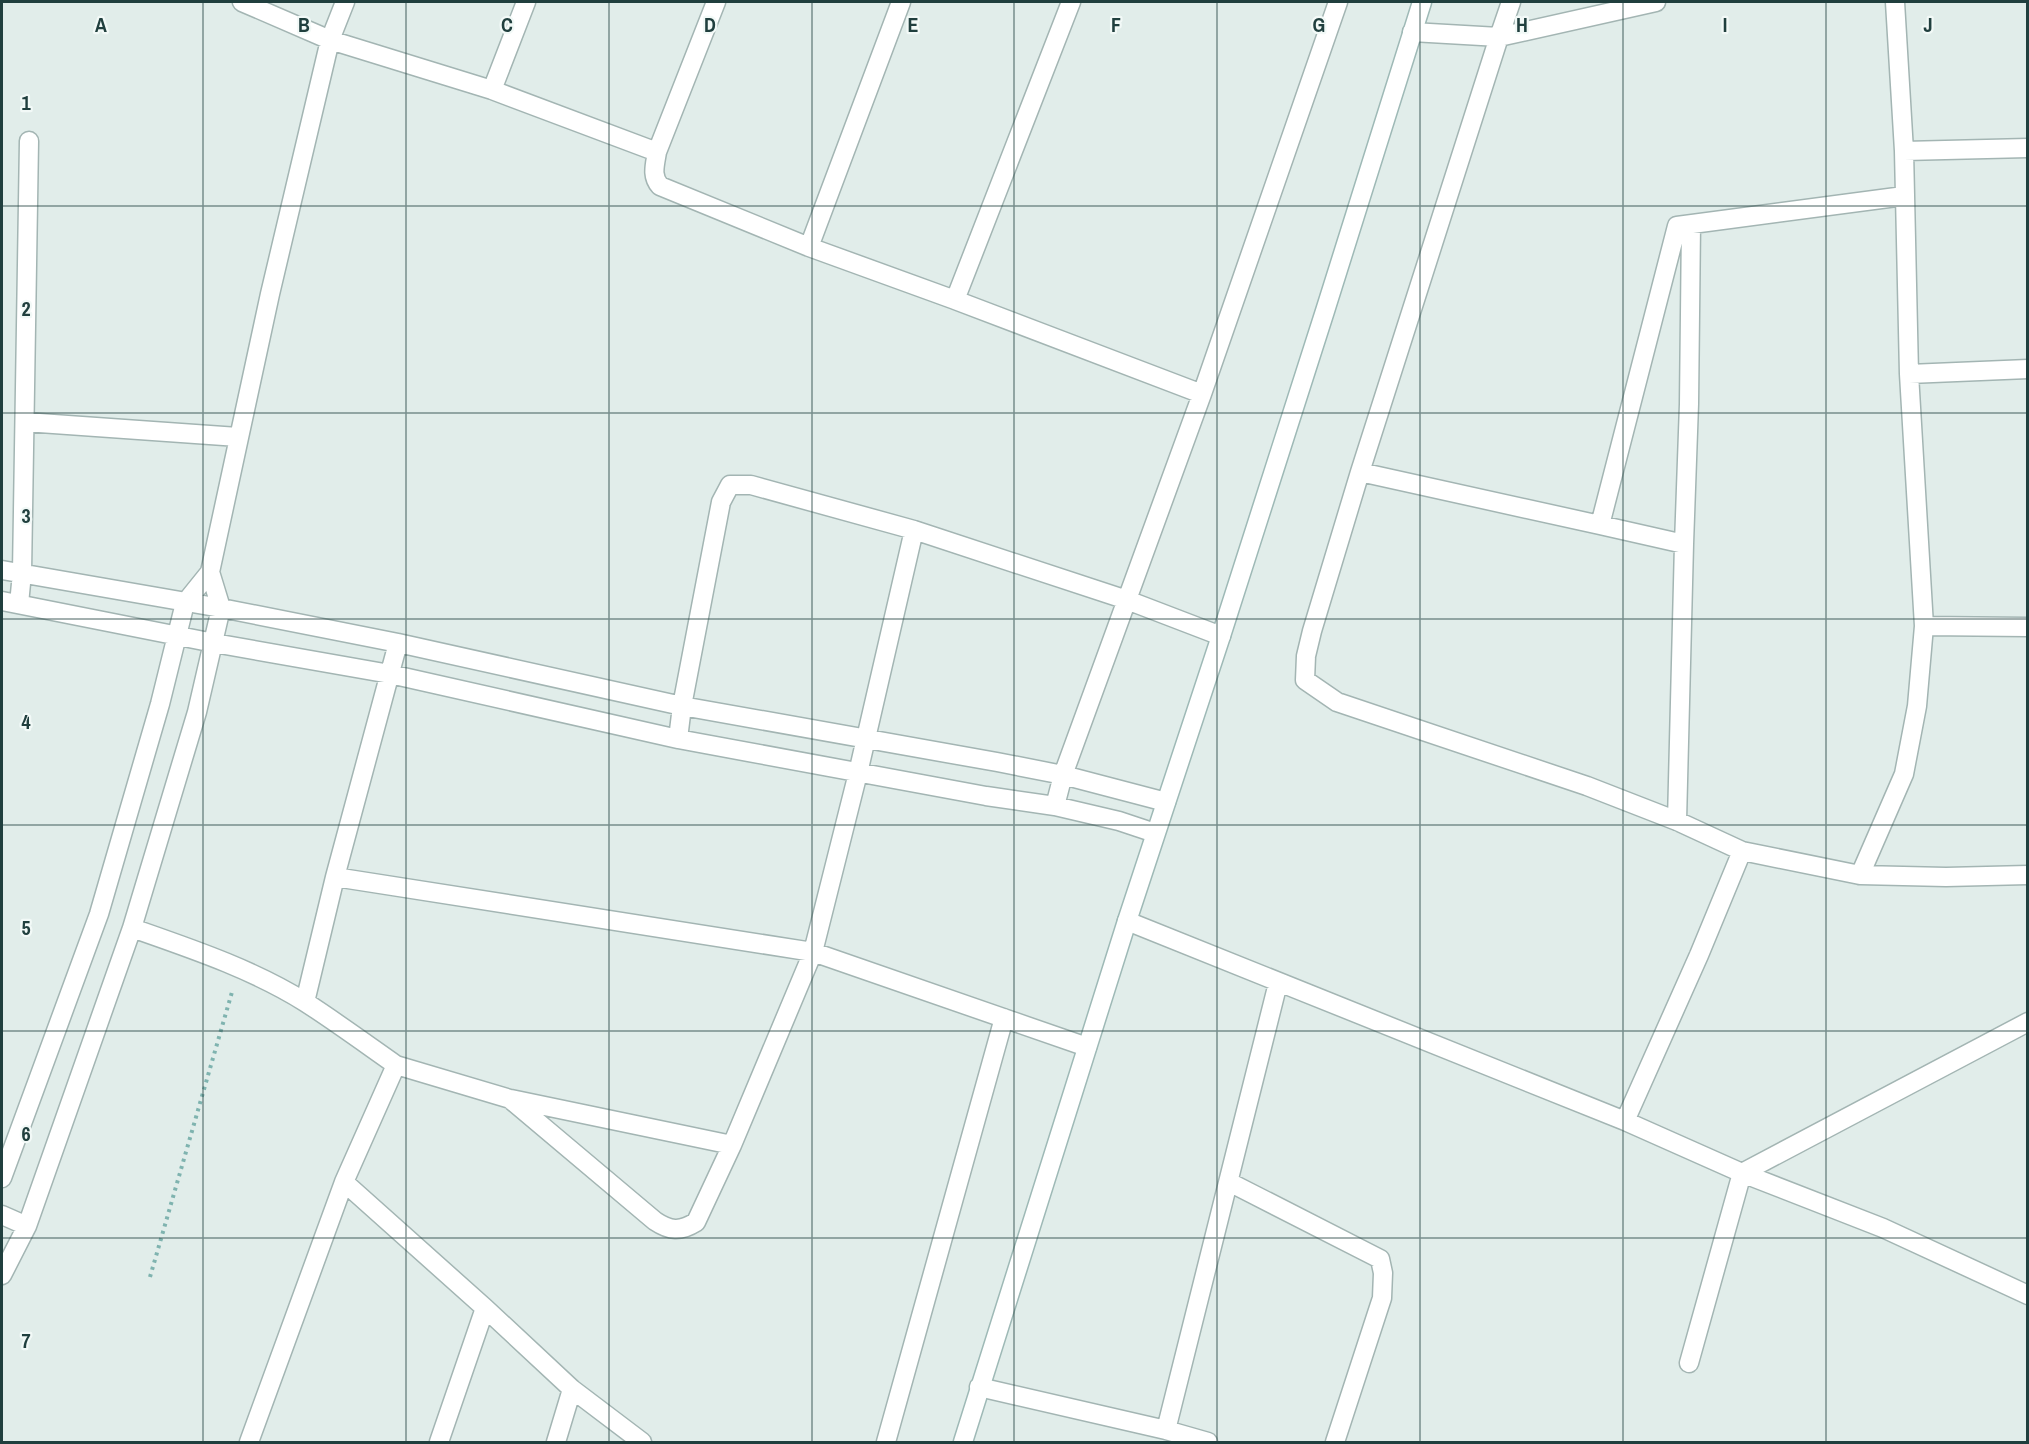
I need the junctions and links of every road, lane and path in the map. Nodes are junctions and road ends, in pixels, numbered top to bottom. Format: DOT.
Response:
graph roads {
  1 [pos="242,2"];
  2 [pos="345,2"];
  3 [pos="526,2"];
  4 [pos="716,2"];
  5 [pos="902,2"];
  6 [pos="1071,2"];
  7 [pos="1338,2"];
  8 [pos="1422,2"];
  9 [pos="1510,2"];
  10 [pos="1656,2"];
  11 [pos="1895,2"];
  12 [pos="1412,32"];
  13 [pos="1499,37"];
  14 [pos="330,40"];
  15 [pos="492,90"];
  16 [pos="29,141"];
  17 [pos="2028,148"];
  18 [pos="1904,151"];
  19 [pos="657,152"];
  20 [pos="1904,196"];
  21 [pos="1691,224"];
  22 [pos="808,247"];
  23 [pos="955,300"];
  24 [pos="2028,369"];
  25 [pos="1909,374"];
  26 [pos="1202,394"];
  27 [pos="25,422"];
  28 [pos="238,437"];
  29 [pos="1360,472"];
  30 [pos="1600,525"];
  31 [pos="914,530"];
  32 [pos="1684,544"];
  33 [pos="2,570"];
  34 [pos="210,572"];
  35 [pos="22,573"];
  36 [pos="1126,600"];
  37 [pos="10,603"];
  38 [pos="185,603"];
  39 [pos="221,608"];
  40 [pos="1924,626"];
  41 [pos="2028,627"];
  42 [pos="176,635"];
  43 [pos="1221,636"];
  44 [pos="214,643"];
  45 [pos="398,643"];
  46 [pos="390,674"];
  47 [pos="682,706"];
  48 [pos="865,738"];
  49 [pos="678,739"];
  50 [pos="858,773"];
  51 [pos="1063,775"];
  52 [pos="1166,802"];
  53 [pos="1055,806"];
  54 [pos="1677,821"];
  55 [pos="1155,833"];
  56 [pos="1742,851"];
  57 [pos="1860,875"];
  58 [pos="2028,875"];
  59 [pos="335,876"];
  60 [pos="1127,921"];
  61 [pos="132,928"];
  62 [pos="813,952"];
  63 [pos="239,968"];
  64 [pos="1278,983"];
  65 [pos="305,1002"];
  66 [pos="1004,1018"];
  67 [pos="2028,1022"];
  68 [pos="1087,1047"];
  69 [pos="396,1065"];
  70 [pos="510,1099"];
  71 [pos="1625,1121"];
  72 [pos="732,1145"];
  73 [pos="1742,1173"];
  74 [pos="2,1178"];
  75 [pos="344,1182"];
  76 [pos="1229,1182"];
  77 [pos="2,1215"];
  78 [pos="27,1226"];
  79 [pos="2,1275"];
  80 [pos="150,1277"];
  81 [pos="2028,1295"];
  82 [pos="485,1308"];
  83 [pos="1689,1363"];
  84 [pos="979,1387"];
  85 [pos="572,1389"];
  86 [pos="1166,1430"];
  87 [pos="249,1443"];
  88 [pos="439,1443"];
  89 [pos="556,1443"];
  90 [pos="642,1443"];
  91 [pos="886,1443"];
  92 [pos="963,1443"];
  93 [pos="1208,1443"];
  94 [pos="1335,1443"];
  1 -- 14 [label="street"];
  2 -- 14 [label="street"];
  3 -- 15 [label="street"];
  4 -- 19 [label="street"];
  5 -- 22 [label="street"];
  6 -- 23 [label="street"];
  7 -- 26 [label="street"];
  8 -- 12 [label="street"];
  9 -- 13 [label="street"];
  10 -- 13 [label="street"];
  11 -- 18 [label="street"];
  12 -- 13 [label="street"];
  12 -- 43 [label="street"];
  13 -- 29 [label="street"];
  14 -- 15 [label="street"];
  14 -- 28 [label="street"];
  15 -- 19 [label="street"];
  16 -- 27 [label="street"];
  17 -- 18 [label="street"];
  18 -- 20 [label="street"];
  19 -- 22 [label="street"];
  20 -- 21 [label="street"];
  20 -- 25 [label="street"];
  21 -- 30 [label="street"];
  21 -- 32 [label="street"];
  22 -- 23 [label="street"];
  23 -- 26 [label="street"];
  24 -- 25 [label="street"];
  25 -- 40 [label="street"];
  26 -- 36 [label="street"];
  27 -- 28 [label="street"];
  27 -- 35 [label="street"];
  28 -- 34 [label="street"];
  29 -- 30 [label="street"];
  29 -- 54 [label="street"];
  30 -- 32 [label="street"];
  31 -- 36 [label="street"];
  31 -- 47 [label="street"];
  31 -- 48 [label="street"];
  32 -- 54 [label="street"];
  33 -- 35 [label="street"];
  34 -- 38 [label="street"];
  34 -- 39 [label="street"];
  35 -- 37 [label="street"];
  35 -- 38 [label="street"];
  36 -- 43 [label="street"];
  36 -- 51 [label="street"];
  37 -- 42 [label="street"];
  38 -- 39 [label="street"];
  38 -- 42 [label="street"];
  39 -- 44 [label="street"];
  39 -- 45 [label="street"];
  40 -- 41 [label="street"];
  40 -- 57 [label="street"];
  42 -- 44 [label="street"];
  42 -- 74 [label="street"];
  43 -- 52 [label="street"];
  44 -- 46 [label="street"];
  44 -- 61 [label="street"];
  45 -- 46 [label="street"];
  45 -- 47 [label="street"];
  46 -- 49 [label="street"];
  46 -- 59 [label="street"];
  47 -- 48 [label="street"];
  47 -- 49 [label="street"];
  48 -- 50 [label="street"];
  48 -- 51 [label="street"];
  49 -- 50 [label="street"];
  50 -- 53 [label="street"];
  50 -- 62 [label="street"];
  51 -- 52 [label="street"];
  51 -- 53 [label="street"];
  52 -- 55 [label="street"];
  53 -- 55 [label="street"];
  54 -- 56 [label="street"];
  55 -- 60 [label="street"];
  56 -- 57 [label="street"];
  56 -- 71 [label="street"];
  57 -- 58 [label="street"];
  59 -- 62 [label="street"];
  59 -- 65 [label="street"];
  60 -- 64 [label="street"];
  60 -- 68 [label="street"];
  61 -- 63 [label="street"];
  61 -- 78 [label="street"];
  62 -- 66 [label="street"];
  62 -- 72 [label="street"];
  63 -- 65 [label="street"];
  63 -- 80 [label="path"];
  64 -- 71 [label="street"];
  64 -- 76 [label="street"];
  65 -- 69 [label="street"];
  66 -- 68 [label="street"];
  66 -- 91 [label="street"];
  67 -- 73 [label="street"];
  68 -- 84 [label="street"];
  69 -- 70 [label="street"];
  69 -- 75 [label="street"];
  70 -- 72 [label="street"];
  70 -- 72 [label="street"];
  71 -- 73 [label="street"];
  73 -- 81 [label="street"];
  73 -- 83 [label="street"];
  75 -- 82 [label="street"];
  75 -- 87 [label="street"];
  76 -- 86 [label="street"];
  76 -- 94 [label="street"];
  77 -- 78 [label="street"];
  78 -- 79 [label="street"];
  82 -- 85 [label="street"];
  82 -- 88 [label="street"];
  84 -- 86 [label="street"];
  84 -- 92 [label="street"];
  85 -- 89 [label="street"];
  85 -- 90 [label="street"];
  86 -- 93 [label="street"];
}
